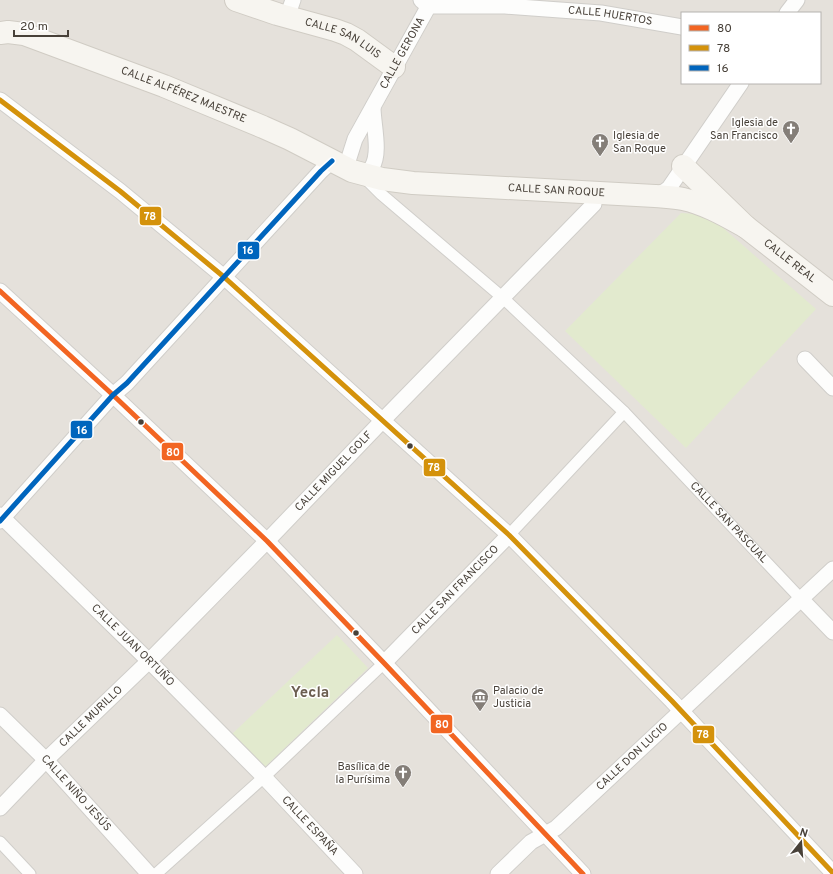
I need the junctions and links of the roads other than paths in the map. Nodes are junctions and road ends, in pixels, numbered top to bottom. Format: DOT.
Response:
graph roads {
  1 [pos="236,0"];
  2 [pos="796,0"];
  3 [pos="427,2"];
  4 [pos="290,9"];
  5 [pos="788,12"];
  6 [pos="681,27"];
  7 [pos="0,33"];
  8 [pos="394,67"];
  9 [pos="740,84"];
  10 [pos="0,100"];
  11 [pos="373,107"];
  12 [pos="332,162"];
  13 [pos="683,166"];
  14 [pos="356,173"];
  15 [pos="594,193"];
  16 [pos="655,196"];
  17 [pos="746,227"];
  18 [pos="224,276"];
  19 [pos="0,290"];
  20 [pos="833,295"];
  21 [pos="502,297"];
  22 [pos="805,359"];
  23 [pos="833,388"];
  24 [pos="113,395"];
  25 [pos="624,412"];
  26 [pos="383,420"];
  27 [pos="1,517"];
  28 [pos="509,535"];
  29 [pos="267,542"];
  30 [pos="833,569"];
  31 [pos="801,599"];
  32 [pos="833,632"];
  33 [pos="149,661"];
  34 [pos="384,663"];
  35 [pos="681,712"];
  36 [pos="0,715"];
  37 [pos="46,760"];
  38 [pos="264,778"];
  39 [pos="0,808"];
  40 [pos="546,834"];
  41 [pos="0,842"];
  42 [pos="833,873"];
  43 [pos="30,874"];
  44 [pos="149,874"];
  45 [pos="156,874"];
  46 [pos="355,874"];
  47 [pos="498,874"];
  48 [pos="583,874"];
  1 -- 4 [label="main road, CALLE SAN LUIS"];
  2 -- 5 [label="street"];
  3 -- 6 [label="street, CALLE HUERTOS"];
  3 -- 8 [label="street, CALLE GERONA"];
  4 -- 8 [label="main road, CALLE SAN LUIS"];
  7 -- 12 [label="main road, CALLE ALFÉREZ MAESTRE"];
  8 -- 11 [label="street, CALLE GERONA"];
  9 -- 13 [label="street"];
  10 -- 18 [label="street"];
  11 -- 14 [label="street, CALLE GERONA"];
  11 -- 14 [label="street"];
  12 -- 14 [label="main road, CALLE ALFÉREZ MAESTRE"];
  12 -- 18 [label="street"];
  13 -- 16 [label="street"];
  13 -- 17 [label="main road"];
  14 -- 15 [label="main road, CALLE SAN ROQUE"];
  14 -- 21 [label="street, CALLE SAN PASCUAL"];
  15 -- 16 [label="main road, CALLE SAN ROQUE"];
  15 -- 21 [label="street, CALLE MIGUEL GOLF"];
  16 -- 17 [label="main road, CALLE SAN ROQUE"];
  17 -- 20 [label="main road, CALLE REAL"];
  18 -- 24 [label="street"];
  18 -- 26 [label="street"];
  19 -- 24 [label="street"];
  21 -- 25 [label="street, CALLE SAN PASCUAL"];
  21 -- 26 [label="street, CALLE MIGUEL GOLF"];
  22 -- 23 [label="street"];
  24 -- 27 [label="street"];
  24 -- 29 [label="street"];
  25 -- 28 [label="street, CALLE SAN FRANCISCO"];
  25 -- 31 [label="street, CALLE SAN PASCUAL"];
  26 -- 28 [label="street"];
  26 -- 29 [label="street, CALLE MIGUEL GOLF"];
  27 -- 33 [label="street, CALLE JUAN ORTUÑO"];
  28 -- 34 [label="street, CALLE SAN FRANCISCO"];
  28 -- 35 [label="street"];
  29 -- 33 [label="street, CALLE MIGUEL GOLF"];
  29 -- 34 [label="street"];
  30 -- 31 [label="street, CALLE DON LUCIO"];
  31 -- 32 [label="street, CALLE SAN PASCUAL"];
  31 -- 35 [label="street, CALLE DON LUCIO"];
  33 -- 37 [label="street, CALLE MURILLO"];
  33 -- 38 [label="street, CALLE JUAN ORTUÑO"];
  34 -- 38 [label="street"];
  34 -- 40 [label="street"];
  35 -- 40 [label="street, CALLE DON LUCIO"];
  35 -- 42 [label="street"];
  36 -- 37 [label="street, CALLE NIÑO JESÚS"];
  37 -- 39 [label="street, CALLE MURILLO"];
  37 -- 44 [label="street, CALLE NIÑO JESÚS"];
  38 -- 45 [label="street"];
  38 -- 46 [label="street, CALLE ESPAÑA"];
  40 -- 47 [label="street, CALLE DON LUCIO"];
  40 -- 48 [label="street"];
  41 -- 43 [label="street"];
}
